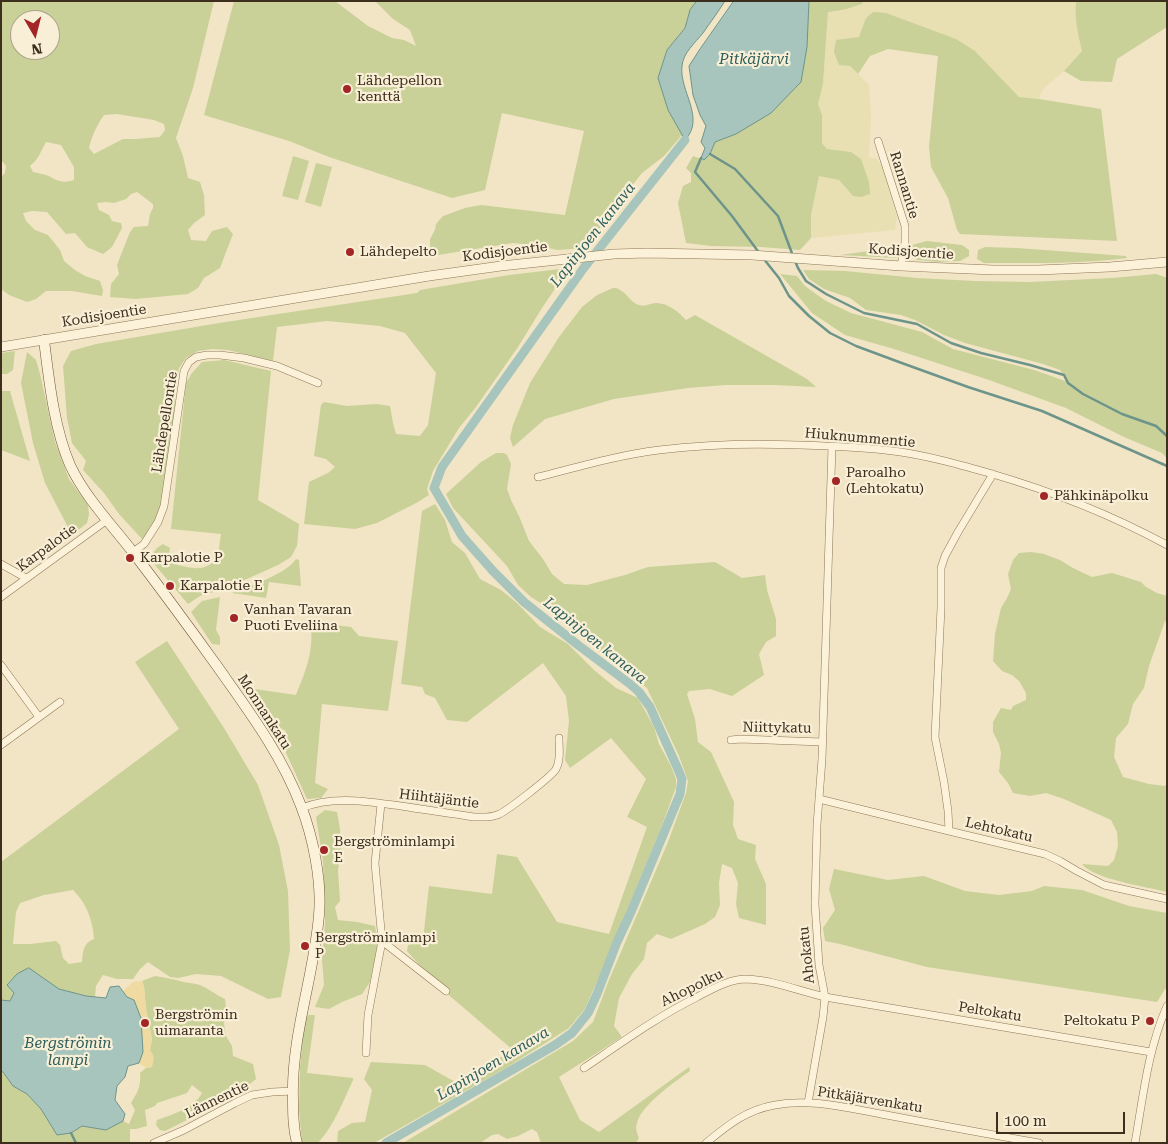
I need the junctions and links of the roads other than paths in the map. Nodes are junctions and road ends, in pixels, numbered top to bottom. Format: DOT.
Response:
graph roads {
  1 [pos="878,141"];
  2 [pos="1167,262"];
  3 [pos="901,266"];
  4 [pos="44,340"];
  5 [pos="1,347"];
  6 [pos="318,383"];
  7 [pos="832,446"];
  8 [pos="993,474"];
  9 [pos="538,477"];
  10 [pos="107,520"];
  11 [pos="1167,545"];
  12 [pos="133,552"];
  13 [pos="1,564"];
  14 [pos="26,578"];
  15 [pos="1,597"];
  16 [pos="1,666"];
  17 [pos="60,702"];
  18 [pos="39,717"];
  19 [pos="559,738"];
  20 [pos="731,740"];
  21 [pos="822,742"];
  22 [pos="1,745"];
  23 [pos="819,801"];
  24 [pos="381,804"];
  25 [pos="302,808"];
  26 [pos="949,831"];
  27 [pos="1167,899"];
  28 [pos="382,941"];
  29 [pos="446,991"];
  30 [pos="825,997"];
  31 [pos="1167,1006"];
  32 [pos="1151,1052"];
  33 [pos="366,1053"];
  34 [pos="584,1068"];
  35 [pos="292,1092"];
  36 [pos="808,1103"];
  37 [pos="154,1143"];
  38 [pos="297,1143"];
  39 [pos="706,1143"];
  40 [pos="1039,1143"];
  41 [pos="1135,1143"];
  1 -- 3 [label="street, Rannantie"];
  2 -- 3 [label="street, Kodisjoentie"];
  3 -- 4 [label="street, Kodisjoentie"];
  4 -- 5 [label="street, Kodisjoentie"];
  4 -- 10 [label="main road, Monnankatu"];
  6 -- 12 [label="street, Lähdepellontie"];
  7 -- 8 [label="street, Hiuknummentie"];
  7 -- 9 [label="street, Hiuknummentie"];
  7 -- 21 [label="street"];
  8 -- 11 [label="street, Hiuknummentie"];
  8 -- 26 [label="street"];
  10 -- 12 [label="main road, Monnankatu"];
  10 -- 14 [label="street, Karpalotie"];
  12 -- 25 [label="main road, Monnankatu"];
  13 -- 14 [label="street"];
  14 -- 15 [label="street, Karpalotie"];
  16 -- 18 [label="street"];
  17 -- 18 [label="street"];
  18 -- 22 [label="street"];
  19 -- 24 [label="street, Hiihtäjäntie"];
  20 -- 21 [label="street, Niittykatu"];
  21 -- 23 [label="street"];
  23 -- 26 [label="street, Lehtokatu"];
  23 -- 30 [label="street, Ahokatu"];
  24 -- 25 [label="street, Hiihtäjäntie"];
  24 -- 28 [label="street"];
  25 -- 35 [label="main road, Monnankatu"];
  26 -- 27 [label="street, Lehtokatu"];
  28 -- 29 [label="street"];
  28 -- 33 [label="street"];
  30 -- 32 [label="street, Peltokatu"];
  30 -- 34 [label="street, Ahopolku"];
  30 -- 36 [label="street, Ahokatu"];
  31 -- 32 [label="street"];
  32 -- 41 [label="street"];
  35 -- 37 [label="street, Lännentie"];
  35 -- 38 [label="main road, Monnankatu"];
  36 -- 39 [label="street, Pitkäjärvenkatu"];
  36 -- 40 [label="street, Pitkäjärvenkatu"];
}
